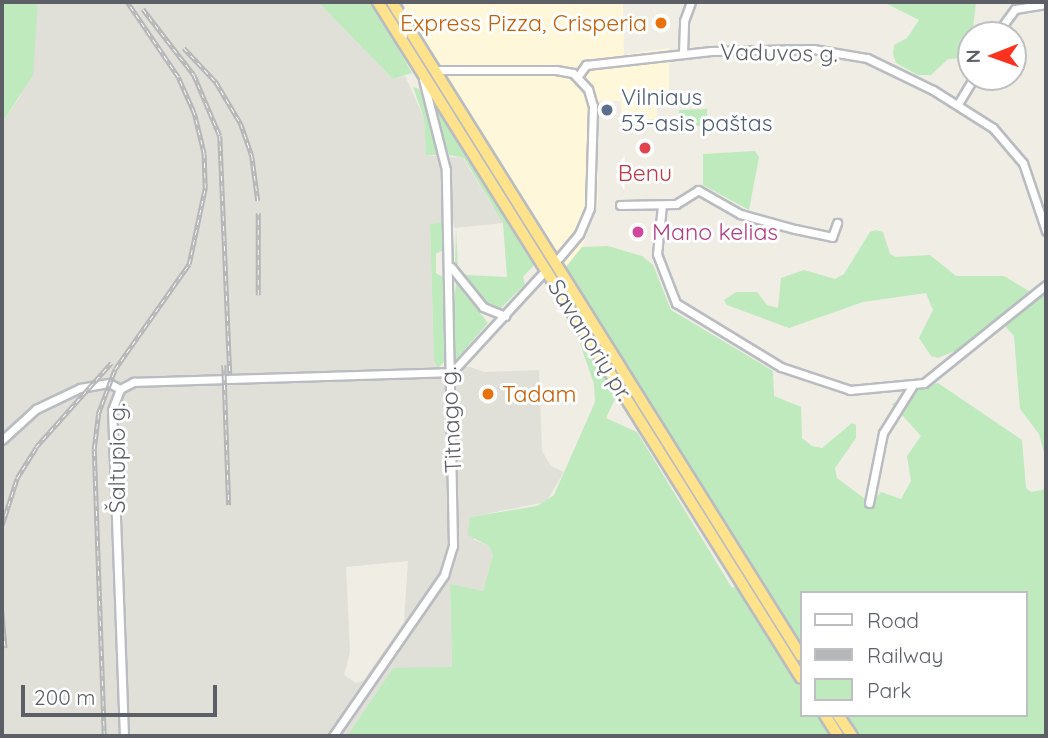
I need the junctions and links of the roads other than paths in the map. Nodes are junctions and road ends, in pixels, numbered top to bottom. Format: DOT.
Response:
graph roads {
  1 [pos="378,2"];
  2 [pos="392,2"];
  3 [pos="691,2"];
  4 [pos="1046,4"];
  5 [pos="1006,21"];
  6 [pos="683,53"];
  7 [pos="434,70"];
  8 [pos="422,72"];
  9 [pos="578,76"];
  10 [pos="966,91"];
  11 [pos="958,104"];
  12 [pos="620,205"];
  13 [pos="662,205"];
  14 [pos="837,223"];
  15 [pos="1046,232"];
  16 [pos="448,258"];
  17 [pos="559,258"];
  18 [pos="542,274"];
  19 [pos="1046,285"];
  20 [pos="505,316"];
  21 [pos="452,372"];
  22 [pos="913,385"];
  23 [pos="120,388"];
  24 [pos="2,440"];
  25 [pos="869,503"];
  26 [pos="800,654"];
  27 [pos="800,676"];
  28 [pos="826,717"];
  29 [pos="839,717"];
  30 [pos="124,736"];
  31 [pos="333,736"];
  32 [pos="838,736"];
  33 [pos="852,736"];
  1 -- 8 [label="highway, Savanorių pr."];
  2 -- 7 [label="highway, Savanorių pr."];
  3 -- 6 [label="street"];
  4 -- 5 [label="street"];
  6 -- 9 [label="street, Vaduvos g."];
  6 -- 11 [label="street, Vaduvos g."];
  7 -- 9 [label="street"];
  7 -- 26 [label="highway, Savanorių pr."];
  8 -- 16 [label="street, Titnago g."];
  8 -- 27 [label="highway, Savanorių pr."];
  9 -- 17 [label="street"];
  10 -- 11 [label="street"];
  11 -- 15 [label="street, Vaduvos g."];
  12 -- 13 [label="street"];
  13 -- 14 [label="street"];
  13 -- 22 [label="street"];
  16 -- 20 [label="street"];
  16 -- 21 [label="street, Titnago g."];
  18 -- 20 [label="street"];
  19 -- 22 [label="street"];
  20 -- 21 [label="street"];
  21 -- 23 [label="street, Šaltupio g."];
  21 -- 31 [label="street, Titnago g."];
  22 -- 25 [label="street"];
  23 -- 24 [label="street"];
  23 -- 30 [label="street, Šaltupio g."];
  28 -- 32 [label="highway"];
  29 -- 33 [label="highway"];
}
